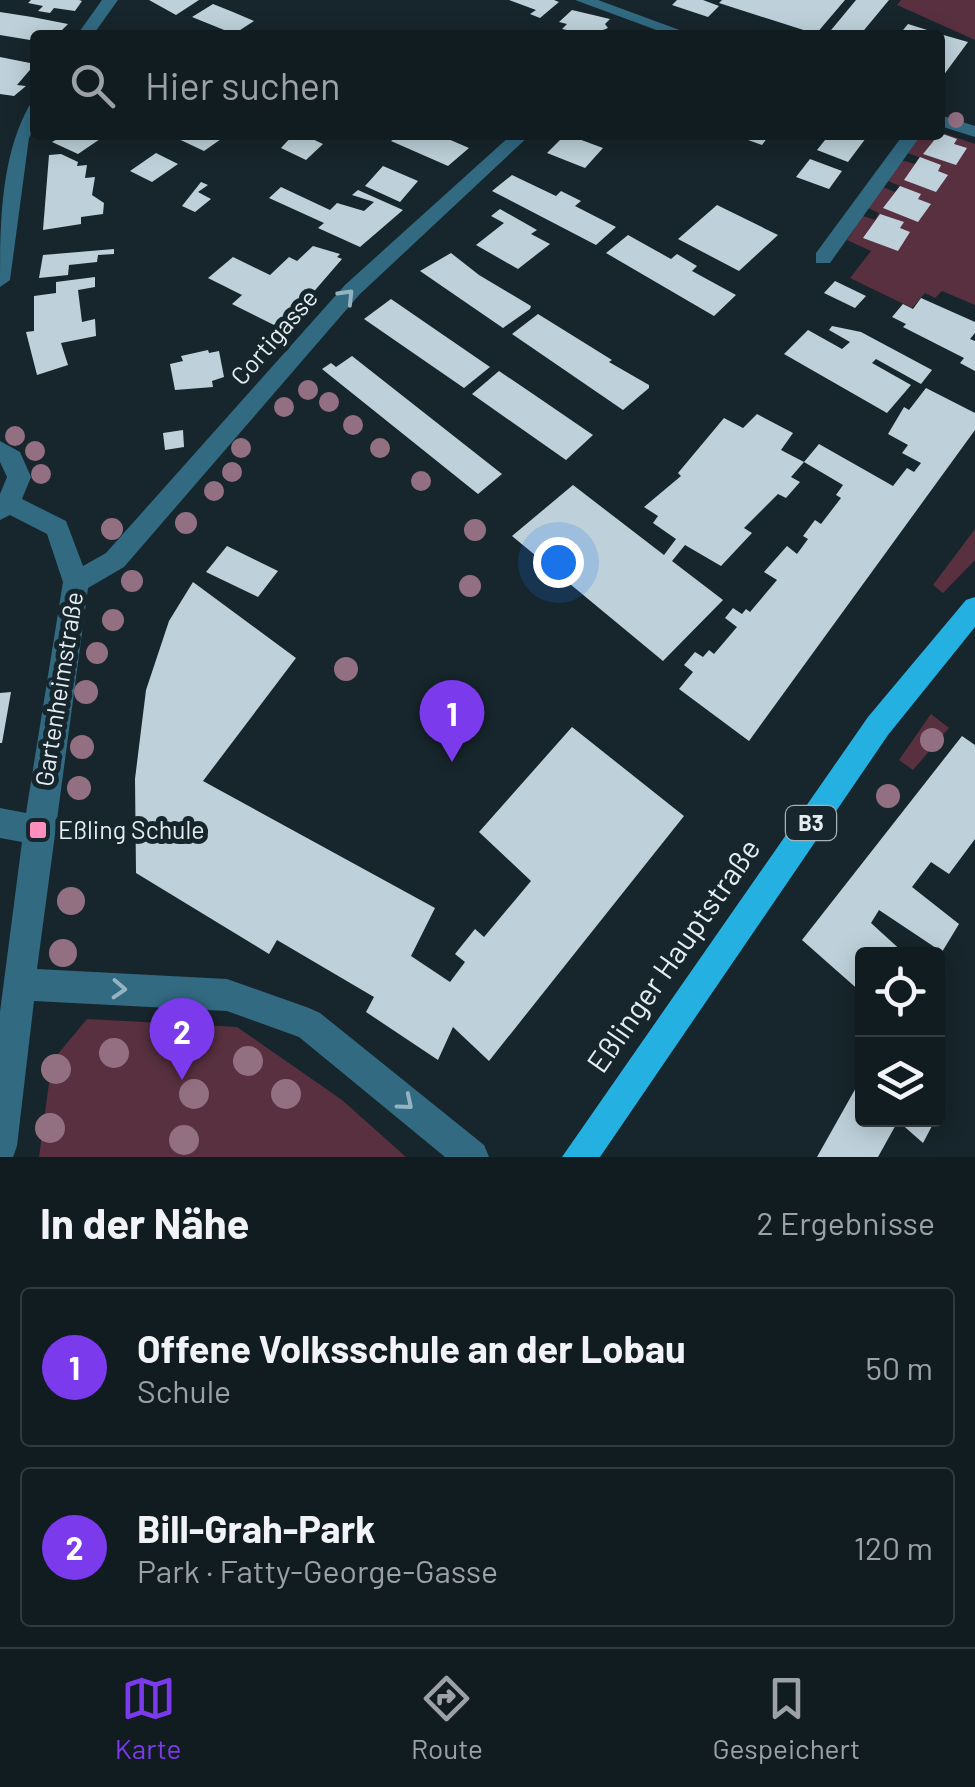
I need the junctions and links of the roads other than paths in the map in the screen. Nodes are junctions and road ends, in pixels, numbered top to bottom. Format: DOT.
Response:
graph roads {
  1 [pos="110,0"];
  2 [pos="583,0"];
  3 [pos="645,22"];
  4 [pos="89,30"];
  5 [pos="636,30"];
  6 [pos="670,30"];
  7 [pos="30,119"];
  8 [pos="945,122"];
  9 [pos="975,132"];
  10 [pos="516,140"];
  11 [pos="908,140"];
  12 [pos="823,258"];
  13 [pos="0,280"];
  14 [pos="0,450"];
  15 [pos="4,506"];
  16 [pos="76,582"];
  17 [pos="975,608"];
  18 [pos="0,823"];
  19 [pos="38,830"];
  20 [pos="22,984"];
  21 [pos="0,1146"];
  22 [pos="472,1157"];
  23 [pos="579,1157"];
  1 -- 4 [label="street"];
  2 -- 3 [label="street"];
  3 -- 5 [label="street"];
  3 -- 6 [label="street"];
  7 -- 13 [label="street"];
  8 -- 9 [label="street"];
  16 -- 10 [label="street, Cortigasse, one-way"];
  11 -- 12 [label="street"];
  14 -- 15 [label="street, Gartenheimstraße"];
  15 -- 16 [label="street, Gartenheimstraße"];
  16 -- 19 [label="street, Gartenheimstraße"];
  17 -- 23 [label="main road, Eßlinger Hauptstraße / B3"];
  18 -- 19 [label="street"];
  19 -- 20 [label="street, Gartenheimstraße"];
  20 -- 21 [label="street, Gartenheimstraße"];
  20 -- 22 [label="street, one-way"];
}
